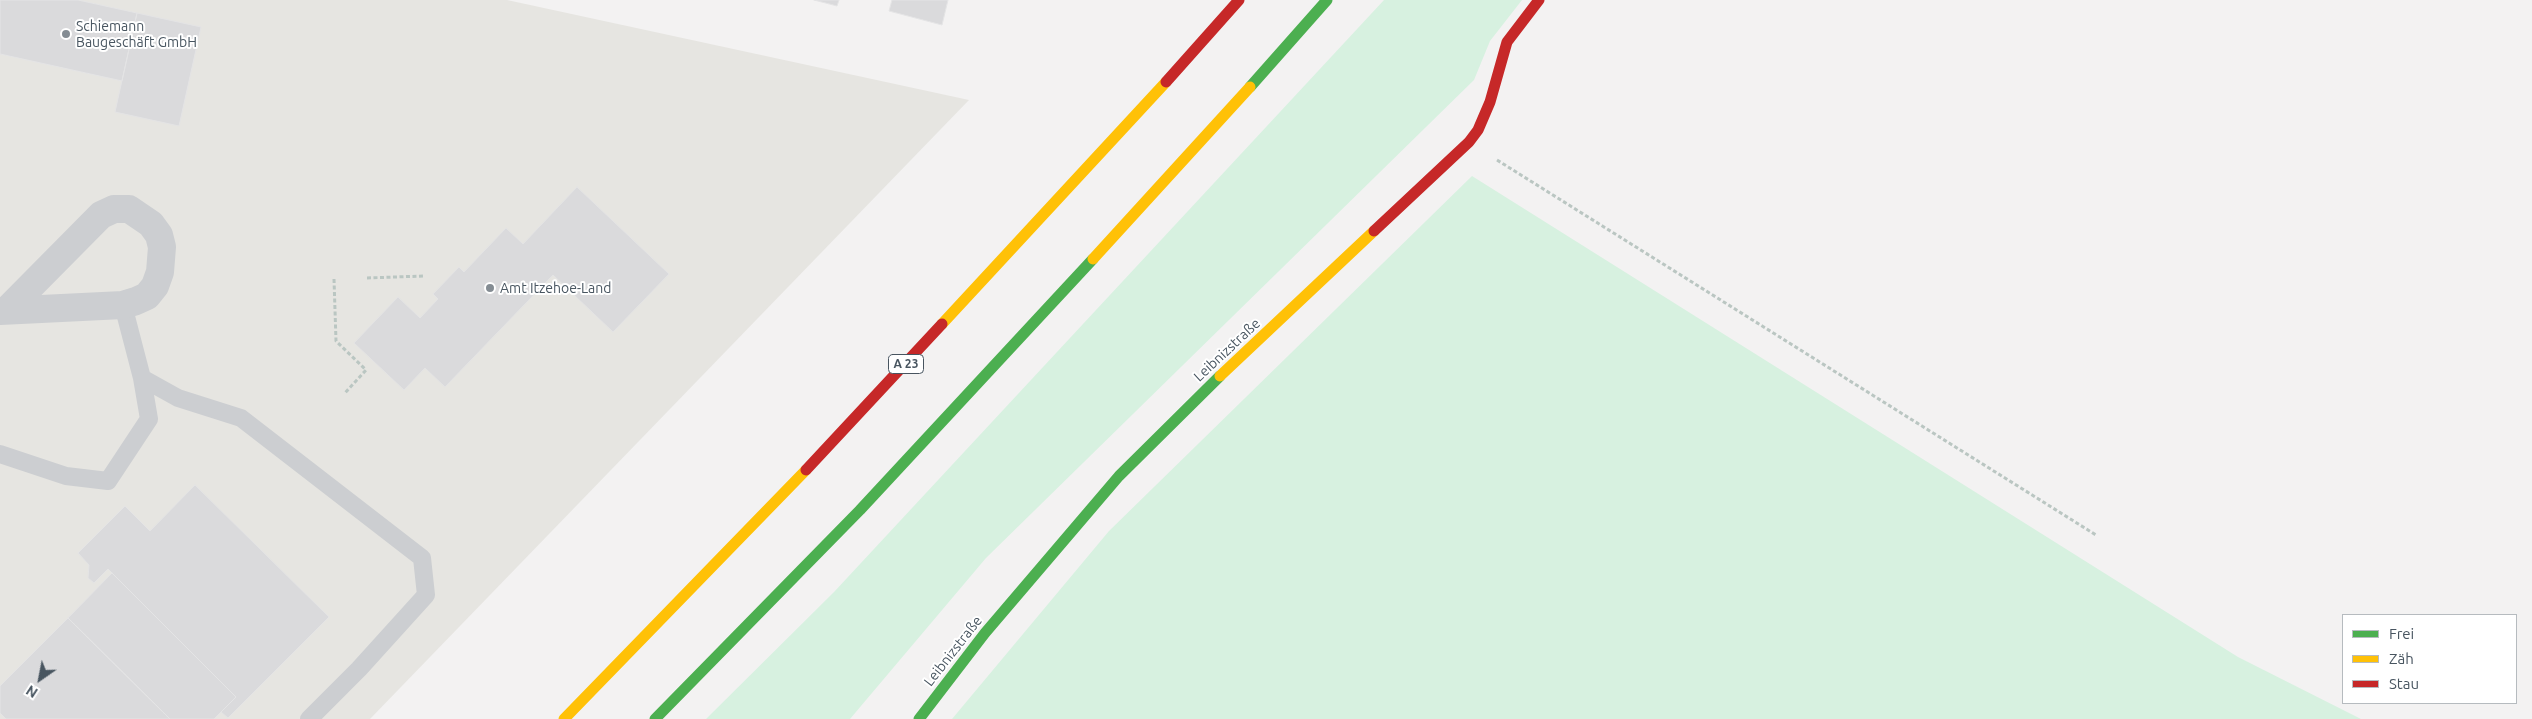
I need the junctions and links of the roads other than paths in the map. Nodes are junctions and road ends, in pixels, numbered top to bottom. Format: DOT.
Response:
graph roads {
  1 [pos="1239,0"];
  2 [pos="1327,0"];
  3 [pos="1539,0"];
  4 [pos="123,305"];
  5 [pos="4,311"];
  6 [pos="142,378"];
  7 [pos="0,454"];
  8 [pos="309,719"];
  9 [pos="564,719"];
  10 [pos="655,719"];
  11 [pos="919,719"];
  1 -- 9 [label="main road, A 23"];
  2 -- 10 [label="main road"];
  3 -- 11 [label="main road, Leibnizstraße"];
  4 -- 5 [label="street"];
  4 -- 5 [label="street"];
  4 -- 6 [label="lane"];
  6 -- 7 [label="lane"];
  6 -- 8 [label="lane"];
}
